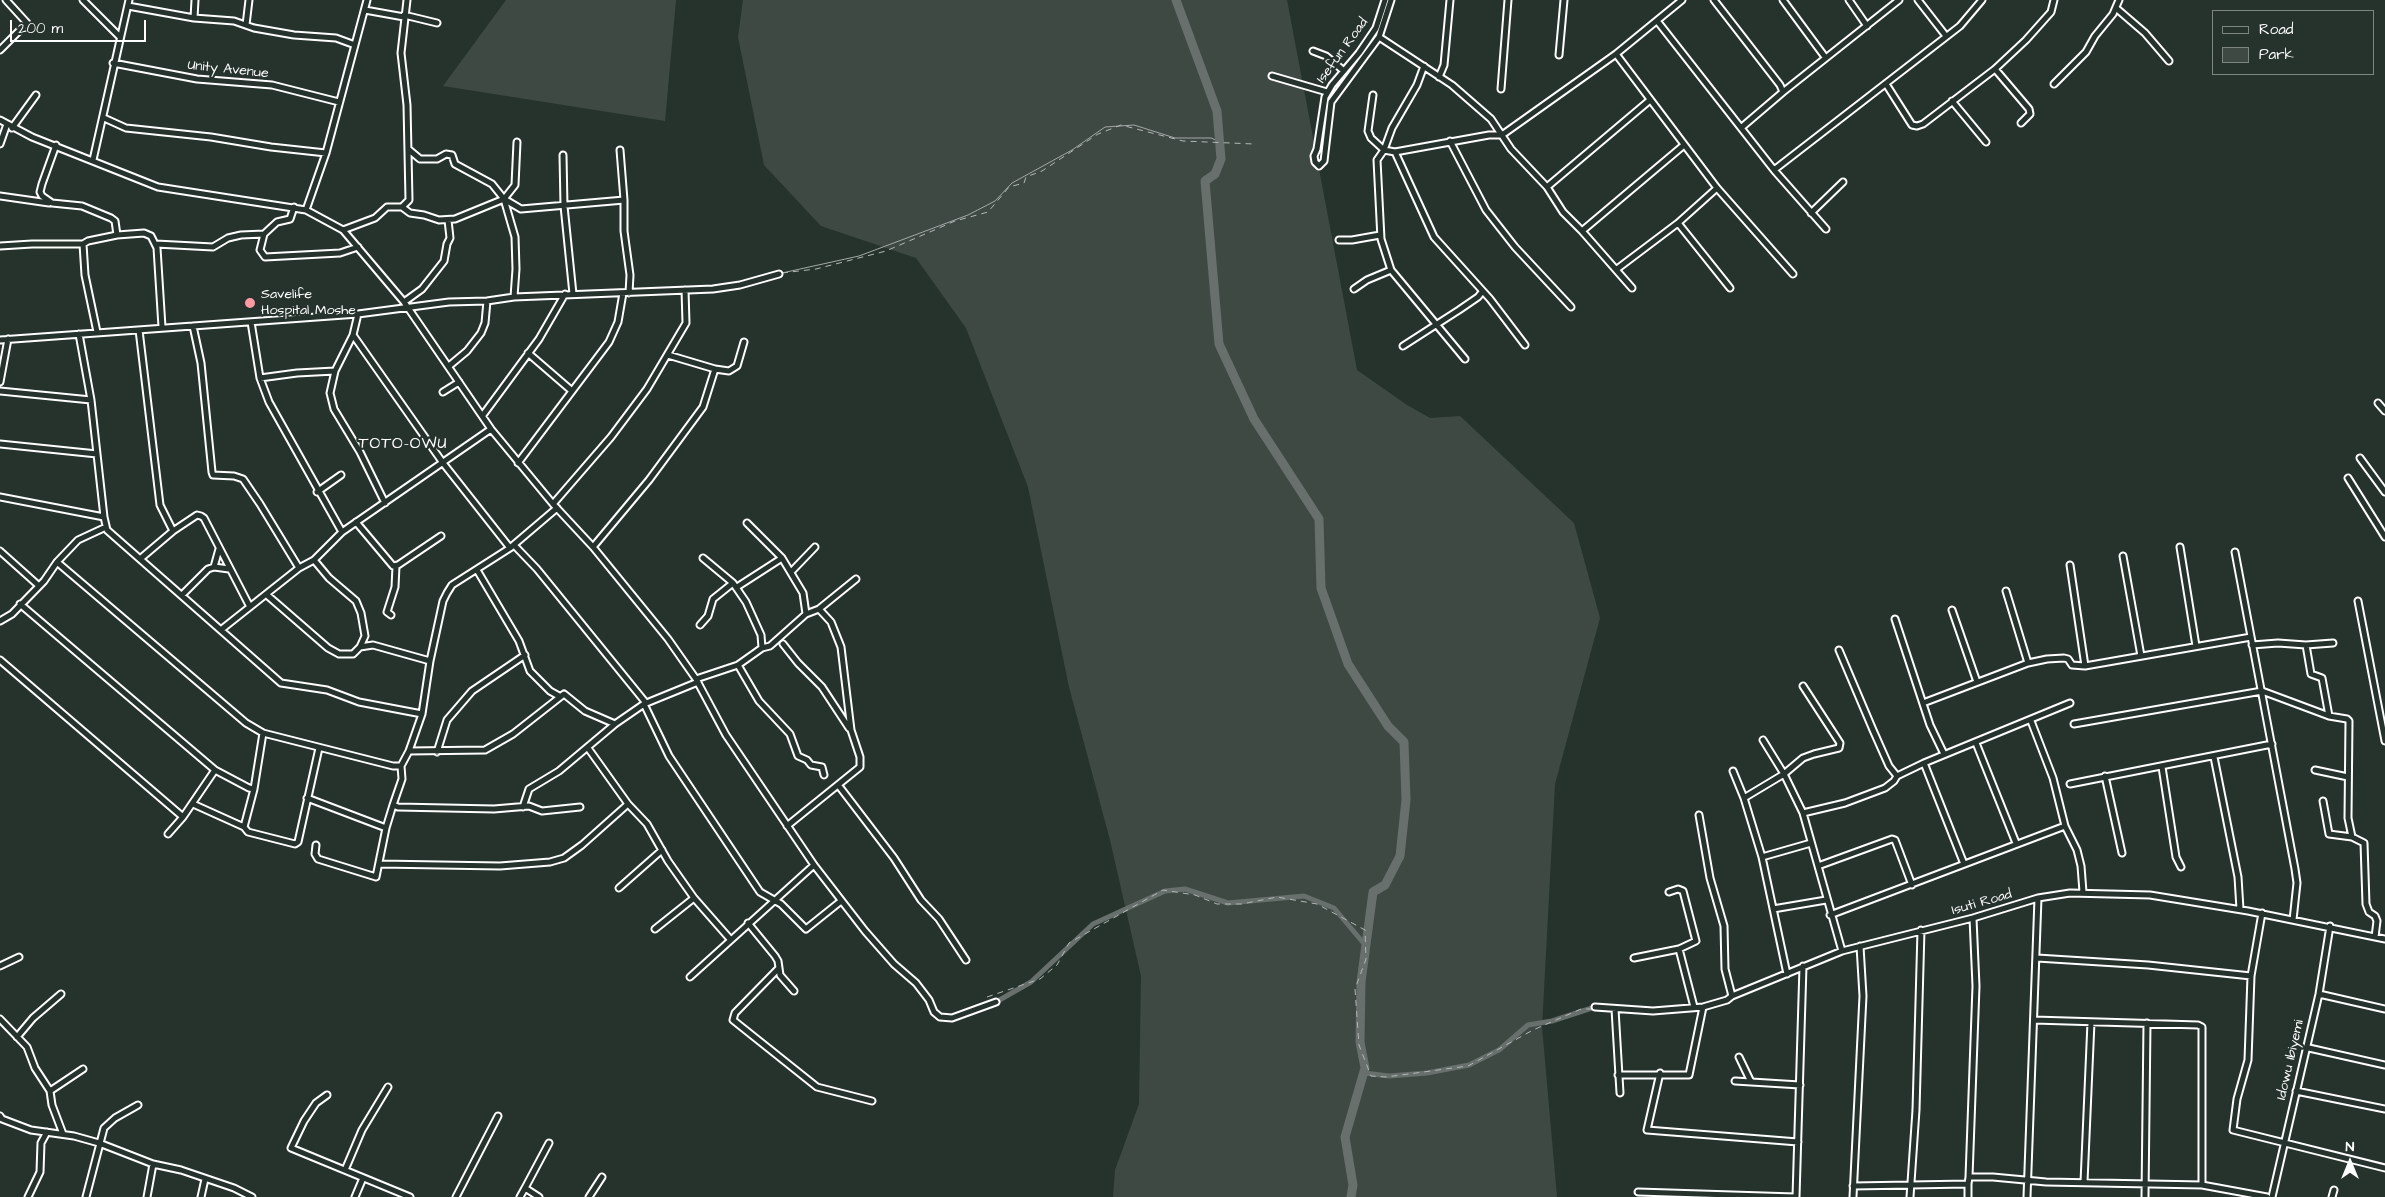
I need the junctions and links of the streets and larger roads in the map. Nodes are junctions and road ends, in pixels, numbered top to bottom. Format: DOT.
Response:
graph roads {
  1 [pos="6,0"];
  2 [pos="84,0"];
  3 [pos="196,0"];
  4 [pos="249,0"];
  5 [pos="367,0"];
  6 [pos="407,0"];
  7 [pos="1385,0"];
  8 [pos="1391,0"];
  9 [pos="1450,0"];
  10 [pos="1508,0"];
  11 [pos="1564,0"];
  12 [pos="1682,0"];
  13 [pos="1714,0"];
  14 [pos="1782,0"];
  15 [pos="1849,0"];
  16 [pos="1899,0"];
  17 [pos="1918,0"];
  18 [pos="1982,0"];
  19 [pos="2054,0"];
  20 [pos="2119,0"];
  21 [pos="128,3"];
  22 [pos="2116,8"];
  23 [pos="364,10"];
  24 [pos="404,16"];
  25 [pos="194,18"];
  26 [pos="1658,22"];
  27 [pos="437,23"];
  28 [pos="246,25"];
  29 [pos="1867,26"];
  30 [pos="1946,36"];
  31 [pos="120,37"];
  32 [pos="1379,37"];
  33 [pos="355,44"];
  34 [pos="0,50"];
  35 [pos="1313,51"];
  36 [pos="1616,54"];
  37 [pos="1559,56"];
  38 [pos="1825,57"];
  39 [pos="2169,61"];
  40 [pos="114,63"];
  41 [pos="1424,66"];
  42 [pos="1995,69"];
  43 [pos="1344,72"];
  44 [pos="1272,76"];
  45 [pos="1439,77"];
  46 [pos="1886,84"];
  47 [pos="2054,84"];
  48 [pos="1501,89"];
  49 [pos="1328,92"];
  50 [pos="1783,92"];
  51 [pos="36,95"];
  52 [pos="1373,95"];
  53 [pos="1650,100"];
  54 [pos="1952,101"];
  55 [pos="339,102"];
  56 [pos="104,118"];
  57 [pos="0,120"];
  58 [pos="2022,123"];
  59 [pos="9,126"];
  60 [pos="1742,127"];
  61 [pos="1502,135"];
  62 [pos="1450,141"];
  63 [pos="517,142"];
  64 [pos="1986,142"];
  65 [pos="0,144"];
  66 [pos="56,145"];
  67 [pos="1684,145"];
  68 [pos="407,148"];
  69 [pos="620,150"];
  70 [pos="1384,150"];
  71 [pos="1395,152"];
  72 [pos="326,153"];
  73 [pos="564,155"];
  74 [pos="420,159"];
  75 [pos="93,160"];
  76 [pos="409,164"];
  77 [pos="1774,170"];
  78 [pos="1843,182"];
  79 [pos="1547,187"];
  80 [pos="1717,188"];
  81 [pos="40,192"];
  82 [pos="0,196"];
  83 [pos="504,200"];
  84 [pos="624,200"];
  85 [pos="30,201"];
  86 [pos="52,204"];
  87 [pos="564,206"];
  88 [pos="294,207"];
  89 [pos="402,207"];
  90 [pos="306,210"];
  91 [pos="1811,213"];
  92 [pos="448,220"];
  93 [pos="1678,223"];
  94 [pos="1826,229"];
  95 [pos="342,230"];
  96 [pos="1582,231"];
  97 [pos="264,234"];
  98 [pos="117,235"];
  99 [pos="1380,235"];
  100 [pos="1339,240"];
  101 [pos="84,244"];
  102 [pos="156,244"];
  103 [pos="0,246"];
  104 [pos="358,247"];
  105 [pos="1391,270"];
  106 [pos="1617,270"];
  107 [pos="779,274"];
  108 [pos="1793,274"];
  109 [pos="1632,288"];
  110 [pos="1730,288"];
  111 [pos="1354,289"];
  112 [pos="685,290"];
  113 [pos="1482,292"];
  114 [pos="623,293"];
  115 [pos="630,293"];
  116 [pos="564,294"];
  117 [pos="573,294"];
  118 [pos="514,297"];
  119 [pos="488,301"];
  120 [pos="404,302"];
  121 [pos="1571,307"];
  122 [pos="408,309"];
  123 [pos="358,314"];
  124 [pos="251,322"];
  125 [pos="1435,324"];
  126 [pos="194,326"];
  127 [pos="162,327"];
  128 [pos="139,330"];
  129 [pos="97,332"];
  130 [pos="79,334"];
  131 [pos="353,335"];
  132 [pos="0,340"];
  133 [pos="8,340"];
  134 [pos="744,342"];
  135 [pos="1525,345"];
  136 [pos="1403,346"];
  137 [pos="528,354"];
  138 [pos="668,354"];
  139 [pos="1465,359"];
  140 [pos="449,366"];
  141 [pos="715,369"];
  142 [pos="335,372"];
  143 [pos="260,378"];
  144 [pos="0,382"];
  145 [pos="459,382"];
  146 [pos="0,391"];
  147 [pos="572,391"];
  148 [pos="444,392"];
  149 [pos="90,400"];
  150 [pos="2378,403"];
  151 [pos="2385,411"];
  152 [pos="483,415"];
  153 [pos="491,429"];
  154 [pos="0,444"];
  155 [pos="97,454"];
  156 [pos="2360,458"];
  157 [pos="443,463"];
  158 [pos="518,463"];
  159 [pos="342,475"];
  160 [pos="2348,478"];
  161 [pos="318,492"];
  162 [pos="2385,492"];
  163 [pos="0,497"];
  164 [pos="385,503"];
  165 [pos="555,506"];
  166 [pos="104,517"];
  167 [pos="356,522"];
  168 [pos="747,523"];
  169 [pos="106,527"];
  170 [pos="172,531"];
  171 [pos="342,532"];
  172 [pos="441,536"];
  173 [pos="2385,537"];
  174 [pos="512,546"];
  175 [pos="593,547"];
  176 [pos="814,547"];
  177 [pos="2180,547"];
  178 [pos="219,549"];
  179 [pos="0,551"];
  180 [pos="2235,552"];
  181 [pos="2123,556"];
  182 [pos="703,558"];
  183 [pos="782,558"];
  184 [pos="140,559"];
  185 [pos="314,560"];
  186 [pos="56,562"];
  187 [pos="2070,564"];
  188 [pos="396,566"];
  189 [pos="214,567"];
  190 [pos="299,568"];
  191 [pos="230,569"];
  192 [pos="477,570"];
  193 [pos="792,572"];
  194 [pos="856,579"];
  195 [pos="38,585"];
  196 [pos="735,585"];
  197 [pos="2006,591"];
  198 [pos="182,595"];
  199 [pos="267,595"];
  200 [pos="2358,601"];
  201 [pos="20,604"];
  202 [pos="250,606"];
  203 [pos="819,609"];
  204 [pos="1952,610"];
  205 [pos="806,614"];
  206 [pos="391,615"];
  207 [pos="1895,619"];
  208 [pos="0,621"];
  209 [pos="700,625"];
  210 [pos="222,629"];
  211 [pos="364,636"];
  212 [pos="2251,636"];
  213 [pos="2333,643"];
  214 [pos="784,644"];
  215 [pos="373,645"];
  216 [pos="2252,645"];
  217 [pos="2306,645"];
  218 [pos="2196,646"];
  219 [pos="360,647"];
  220 [pos="762,648"];
  221 [pos="1839,650"];
  222 [pos="525,655"];
  223 [pos="2141,656"];
  224 [pos="0,660"];
  225 [pos="430,661"];
  226 [pos="2028,663"];
  227 [pos="738,665"];
  228 [pos="2085,666"];
  229 [pos="697,680"];
  230 [pos="1977,682"];
  231 [pos="1803,686"];
  232 [pos="2262,691"];
  233 [pos="559,696"];
  234 [pos="1922,703"];
  235 [pos="2070,703"];
  236 [pos="645,704"];
  237 [pos="422,714"];
  238 [pos="2329,716"];
  239 [pos="2031,721"];
  240 [pos="615,724"];
  241 [pos="2074,724"];
  242 [pos="851,730"];
  243 [pos="263,733"];
  244 [pos="1763,740"];
  245 [pos="2385,741"];
  246 [pos="1976,743"];
  247 [pos="2272,744"];
  248 [pos="319,748"];
  249 [pos="588,748"];
  250 [pos="409,752"];
  251 [pos="437,752"];
  252 [pos="1944,754"];
  253 [pos="2214,757"];
  254 [pos="1924,763"];
  255 [pos="401,766"];
  256 [pos="2162,768"];
  257 [pos="215,770"];
  258 [pos="2315,770"];
  259 [pos="1732,771"];
  260 [pos="1784,774"];
  261 [pos="824,775"];
  262 [pos="1897,776"];
  263 [pos="2105,776"];
  264 [pos="2348,777"];
  265 [pos="2070,784"];
  266 [pos="839,786"];
  267 [pos="254,789"];
  268 [pos="307,798"];
  269 [pos="1744,798"];
  270 [pos="2323,801"];
  271 [pos="193,804"];
  272 [pos="628,804"];
  273 [pos="393,805"];
  274 [pos="523,807"];
  275 [pos="580,807"];
  276 [pos="1803,813"];
  277 [pos="1699,815"];
  278 [pos="183,817"];
  279 [pos="787,826"];
  280 [pos="2065,826"];
  281 [pos="244,827"];
  282 [pos="386,828"];
  283 [pos="168,834"];
  284 [pos="2352,837"];
  285 [pos="1811,843"];
  286 [pos="2016,843"];
  287 [pos="316,845"];
  288 [pos="662,850"];
  289 [pos="2122,852"];
  290 [pos="1762,857"];
  291 [pos="380,864"];
  292 [pos="1964,864"];
  293 [pos="814,865"];
  294 [pos="1818,866"];
  295 [pos="2180,866"];
  296 [pos="1912,885"];
  297 [pos="619,888"];
  298 [pos="1669,892"];
  299 [pos="2083,892"];
  300 [pos="694,898"];
  301 [pos="2038,898"];
  302 [pos="841,900"];
  303 [pos="1826,900"];
  304 [pos="775,901"];
  305 [pos="1773,909"];
  306 [pos="2240,909"];
  307 [pos="2262,913"];
  308 [pos="1830,915"];
  309 [pos="1973,918"];
  310 [pos="2293,920"];
  311 [pos="748,923"];
  312 [pos="2330,926"];
  313 [pos="655,929"];
  314 [pos="1921,930"];
  315 [pos="2375,937"];
  316 [pos="730,939"];
  317 [pos="2385,939"];
  318 [pos="1860,946"];
  319 [pos="1679,949"];
  320 [pos="1842,952"];
  321 [pos="19,957"];
  322 [pos="1634,958"];
  323 [pos="2037,958"];
  324 [pos="966,960"];
  325 [pos="0,966"];
  326 [pos="1803,966"];
  327 [pos="778,969"];
  328 [pos="1786,974"];
  329 [pos="2251,976"];
  330 [pos="690,977"];
  331 [pos="794,991"];
  332 [pos="61,994"];
  333 [pos="2319,994"];
  334 [pos="1732,996"];
  335 [pos="996,1002"];
  336 [pos="1595,1007"];
  337 [pos="1694,1007"];
  338 [pos="1703,1007"];
  339 [pos="1615,1009"];
  340 [pos="2385,1009"];
  341 [pos="0,1019"];
  342 [pos="2034,1020"];
  343 [pos="2091,1022"];
  344 [pos="2148,1023"];
  345 [pos="17,1037"];
  346 [pos="2309,1048"];
  347 [pos="1739,1057"];
  348 [pos="2385,1064"];
  349 [pos="83,1069"];
  350 [pos="1660,1073"];
  351 [pos="1618,1075"];
  352 [pos="1735,1082"];
  353 [pos="1752,1082"];
  354 [pos="1800,1085"];
  355 [pos="388,1087"];
  356 [pos="2296,1091"];
  357 [pos="50,1092"];
  358 [pos="1620,1093"];
  359 [pos="327,1095"];
  360 [pos="872,1101"];
  361 [pos="138,1105"];
  362 [pos="2385,1109"];
  363 [pos="0,1116"];
  364 [pos="498,1116"];
  365 [pos="47,1132"];
  366 [pos="63,1134"];
  367 [pos="1798,1142"];
  368 [pos="99,1143"];
  369 [pos="548,1143"];
  370 [pos="2284,1144"];
  371 [pos="153,1164"];
  372 [pos="2385,1168"];
  373 [pos="345,1170"];
  374 [pos="602,1177"];
  375 [pos="1969,1177"];
  376 [pos="205,1178"];
  377 [pos="363,1178"];
  378 [pos="2027,1181"];
  379 [pos="2084,1182"];
  380 [pos="2145,1183"];
  381 [pos="1968,1184"];
  382 [pos="1910,1185"];
  383 [pos="2202,1185"];
  384 [pos="1853,1186"];
  385 [pos="526,1188"];
  386 [pos="2334,1190"];
  387 [pos="1638,1192"];
  388 [pos="1686,1195"];
  389 [pos="1743,1196"];
  390 [pos="28,1197"];
  391 [pos="86,1197"];
  392 [pos="147,1197"];
  393 [pos="201,1197"];
  394 [pos="252,1197"];
  395 [pos="355,1197"];
  396 [pos="410,1197"];
  397 [pos="456,1197"];
  398 [pos="520,1197"];
  399 [pos="539,1197"];
  400 [pos="589,1197"];
  401 [pos="1796,1197"];
  402 [pos="1853,1197"];
  403 [pos="1910,1197"];
  404 [pos="1968,1197"];
  405 [pos="2027,1197"];
  406 [pos="2145,1197"];
  407 [pos="2267,1197"];
  408 [pos="2272,1197"];
  409 [pos="2332,1197"];
  1 -- 34 [label="street"];
  2 -- 31 [label="street"];
  3 -- 25 [label="street"];
  4 -- 28 [label="street"];
  5 -- 23 [label="street"];
  6 -- 24 [label="street"];
  7 -- 43 [label="street, Isefun Road"];
  8 -- 32 [label="street, Isefun Road"];
  9 -- 45 [label="street"];
  10 -- 48 [label="street"];
  11 -- 37 [label="street"];
  12 -- 26 [label="street"];
  13 -- 50 [label="street"];
  14 -- 38 [label="street"];
  15 -- 29 [label="street"];
  16 -- 29 [label="street"];
  17 -- 30 [label="street"];
  18 -- 30 [label="street"];
  19 -- 42 [label="street"];
  20 -- 22 [label="street"];
  21 -- 25 [label="street"];
  21 -- 31 [label="street"];
  22 -- 39 [label="street"];
  22 -- 47 [label="street"];
  23 -- 24 [label="street"];
  23 -- 33 [label="street"];
  24 -- 27 [label="street"];
  24 -- 68 [label="street"];
  25 -- 28 [label="street"];
  26 -- 36 [label="street"];
  26 -- 60 [label="street"];
  28 -- 33 [label="street"];
  29 -- 38 [label="street"];
  30 -- 46 [label="street"];
  31 -- 40 [label="street"];
  32 -- 41 [label="street"];
  32 -- 49 [label="street, Isefun Road"];
  33 -- 55 [label="street"];
  35 -- 43 [label="street"];
  36 -- 53 [label="street"];
  36 -- 61 [label="street"];
  38 -- 50 [label="street"];
  40 -- 55 [label="street, Unity Avenue"];
  40 -- 56 [label="street"];
  41 -- 45 [label="street"];
  41 -- 70 [label="street"];
  42 -- 54 [label="street"];
  42 -- 58 [label="street"];
  43 -- 49 [label="street, Isefun Road"];
  44 -- 49 [label="street"];
  45 -- 61 [label="street"];
  46 -- 54 [label="street"];
  46 -- 77 [label="street"];
  50 -- 60 [label="street"];
  51 -- 59 [label="street"];
  52 -- 70 [label="street"];
  53 -- 67 [label="street"];
  53 -- 79 [label="street"];
  54 -- 64 [label="street"];
  55 -- 72 [label="street"];
  56 -- 72 [label="street"];
  56 -- 75 [label="street"];
  57 -- 59 [label="street"];
  59 -- 65 [label="street"];
  59 -- 66 [label="street"];
  60 -- 77 [label="street"];
  61 -- 62 [label="street"];
  61 -- 79 [label="street"];
  62 -- 71 [label="street"];
  62 -- 121 [label="street"];
  63 -- 83 [label="street"];
  66 -- 75 [label="street"];
  66 -- 81 [label="street"];
  67 -- 80 [label="street"];
  67 -- 96 [label="street"];
  68 -- 74 [label="street"];
  68 -- 76 [label="street"];
  69 -- 84 [label="street"];
  70 -- 71 [label="street"];
  70 -- 99 [label="street"];
  71 -- 113 [label="street"];
  72 -- 90 [label="street"];
  73 -- 87 [label="street"];
  74 -- 76 [label="street"];
  74 -- 83 [label="street"];
  75 -- 88 [label="street"];
  76 -- 89 [label="street"];
  77 -- 91 [label="street"];
  78 -- 91 [label="street"];
  79 -- 96 [label="street"];
  80 -- 93 [label="street"];
  80 -- 108 [label="street"];
  81 -- 85 [label="street"];
  81 -- 86 [label="street"];
  82 -- 85 [label="street"];
  83 -- 87 [label="street"];
  83 -- 92 [label="street"];
  83 -- 118 [label="street"];
  84 -- 87 [label="street"];
  84 -- 115 [label="street"];
  85 -- 86 [label="street"];
  86 -- 98 [label="street"];
  87 -- 117 [label="street"];
  88 -- 90 [label="street"];
  88 -- 97 [label="street"];
  89 -- 92 [label="street"];
  89 -- 95 [label="street"];
  90 -- 95 [label="street"];
  91 -- 94 [label="street"];
  92 -- 120 [label="street"];
  93 -- 106 [label="street"];
  93 -- 110 [label="street"];
  95 -- 104 [label="street"];
  96 -- 106 [label="street"];
  97 -- 102 [label="street"];
  97 -- 104 [label="street"];
  98 -- 101 [label="street"];
  98 -- 102 [label="street"];
  99 -- 100 [label="street"];
  99 -- 105 [label="street"];
  101 -- 103 [label="street"];
  101 -- 129 [label="street"];
  102 -- 127 [label="street"];
  104 -- 120 [label="street"];
  105 -- 111 [label="street"];
  105 -- 125 [label="street"];
  106 -- 109 [label="street"];
  107 -- 112 [label="street"];
  112 -- 115 [label="street"];
  112 -- 138 [label="street"];
  113 -- 125 [label="street"];
  113 -- 135 [label="street"];
  114 -- 115 [label="street"];
  114 -- 117 [label="street"];
  114 -- 147 [label="street"];
  116 -- 117 [label="street"];
  116 -- 118 [label="street"];
  116 -- 137 [label="street"];
  118 -- 119 [label="street"];
  119 -- 122 [label="street"];
  119 -- 140 [label="street"];
  120 -- 122 [label="street"];
  122 -- 123 [label="street"];
  122 -- 140 [label="street"];
  123 -- 124 [label="street"];
  123 -- 131 [label="street"];
  124 -- 126 [label="street"];
  124 -- 143 [label="street"];
  125 -- 136 [label="street"];
  125 -- 139 [label="street"];
  126 -- 127 [label="street"];
  126 -- 190 [label="street"];
  127 -- 128 [label="street"];
  128 -- 129 [label="street"];
  128 -- 170 [label="street"];
  129 -- 130 [label="street"];
  130 -- 133 [label="street"];
  130 -- 149 [label="street"];
  131 -- 142 [label="street"];
  131 -- 157 [label="street"];
  132 -- 133 [label="street"];
  133 -- 144 [label="street"];
  134 -- 141 [label="street"];
  137 -- 147 [label="street"];
  137 -- 152 [label="street"];
  138 -- 141 [label="street"];
  138 -- 165 [label="street"];
  140 -- 145 [label="street"];
  141 -- 175 [label="street"];
  142 -- 143 [label="street"];
  142 -- 164 [label="street"];
  143 -- 161 [label="street"];
  145 -- 148 [label="street"];
  145 -- 152 [label="street"];
  146 -- 149 [label="street"];
  147 -- 158 [label="street"];
  149 -- 155 [label="street"];
  150 -- 151 [label="street"];
  152 -- 153 [label="street"];
  153 -- 157 [label="street"];
  153 -- 158 [label="street"];
  154 -- 155 [label="street"];
  155 -- 166 [label="street"];
  156 -- 162 [label="street"];
  157 -- 164 [label="street"];
  157 -- 174 [label="street"];
  158 -- 165 [label="street"];
  159 -- 161 [label="street"];
  160 -- 173 [label="street"];
  161 -- 171 [label="street"];
  163 -- 166 [label="street"];
  164 -- 167 [label="street"];
  165 -- 174 [label="street"];
  165 -- 175 [label="street"];
  166 -- 169 [label="street"];
  167 -- 171 [label="street"];
  167 -- 188 [label="street"];
  168 -- 183 [label="street"];
  169 -- 184 [label="street"];
  169 -- 186 [label="street"];
  170 -- 178 [label="street"];
  170 -- 184 [label="street"];
  171 -- 185 [label="street"];
  172 -- 188 [label="street"];
  174 -- 192 [label="street"];
  174 -- 236 [label="street"];
  175 -- 229 [label="street"];
  176 -- 193 [label="street"];
  177 -- 218 [label="street"];
  178 -- 189 [label="street"];
  178 -- 191 [label="street"];
  179 -- 195 [label="street"];
  180 -- 212 [label="street"];
  181 -- 223 [label="street"];
  182 -- 196 [label="street"];
  183 -- 193 [label="street"];
  183 -- 196 [label="street"];
  184 -- 198 [label="street"];
  185 -- 190 [label="street"];
  185 -- 211 [label="street"];
  186 -- 195 [label="street"];
  186 -- 243 [label="street"];
  187 -- 228 [label="street"];
  188 -- 206 [label="street"];
  189 -- 191 [label="street"];
  189 -- 198 [label="street"];
  190 -- 199 [label="street"];
  191 -- 202 [label="street"];
  192 -- 222 [label="street"];
  192 -- 225 [label="street"];
  193 -- 205 [label="street"];
  194 -- 203 [label="street"];
  195 -- 201 [label="street"];
  196 -- 209 [label="street"];
  196 -- 220 [label="street"];
  197 -- 226 [label="street"];
  198 -- 210 [label="street"];
  199 -- 202 [label="street"];
  199 -- 219 [label="street"];
  200 -- 245 [label="street"];
  201 -- 208 [label="street"];
  201 -- 257 [label="street"];
  202 -- 210 [label="street"];
  203 -- 205 [label="street"];
  203 -- 242 [label="street"];
  204 -- 230 [label="street"];
  205 -- 220 [label="street"];
  207 -- 234 [label="street"];
  210 -- 237 [label="street"];
  211 -- 215 [label="street"];
  211 -- 219 [label="street"];
  212 -- 216 [label="street"];
  212 -- 218 [label="street"];
  213 -- 217 [label="street"];
  214 -- 242 [label="street"];
  215 -- 219 [label="street"];
  215 -- 225 [label="street"];
  216 -- 217 [label="street"];
  216 -- 232 [label="street"];
  217 -- 238 [label="street"];
  218 -- 223 [label="street"];
  220 -- 227 [label="street"];
  221 -- 262 [label="street"];
  222 -- 233 [label="street"];
  222 -- 251 [label="street"];
  223 -- 228 [label="street"];
  224 -- 278 [label="street"];
  225 -- 237 [label="street"];
  226 -- 228 [label="street"];
  226 -- 230 [label="street"];
  227 -- 229 [label="street"];
  227 -- 261 [label="street"];
  229 -- 236 [label="street"];
  229 -- 279 [label="street"];
  230 -- 234 [label="street"];
  231 -- 260 [label="street"];
  232 -- 238 [label="street"];
  232 -- 241 [label="street"];
  232 -- 247 [label="street"];
  233 -- 240 [label="street"];
  233 -- 251 [label="street"];
  234 -- 252 [label="street"];
  235 -- 239 [label="street"];
  236 -- 240 [label="street"];
  236 -- 304 [label="street"];
  237 -- 250 [label="street"];
  238 -- 264 [label="street"];
  239 -- 246 [label="street"];
  239 -- 280 [label="street"];
  240 -- 249 [label="street"];
  242 -- 266 [label="street"];
  243 -- 248 [label="street"];
  243 -- 267 [label="street"];
  244 -- 260 [label="street"];
  246 -- 252 [label="street"];
  246 -- 286 [label="street"];
  247 -- 253 [label="street"];
  247 -- 310 [label="street"];
  248 -- 255 [label="street"];
  248 -- 268 [label="street"];
  249 -- 272 [label="street"];
  249 -- 274 [label="street"];
  250 -- 251 [label="street"];
  250 -- 255 [label="street"];
  252 -- 254 [label="street"];
  253 -- 256 [label="street"];
  253 -- 306 [label="street"];
  254 -- 262 [label="street"];
  254 -- 292 [label="street"];
  255 -- 273 [label="street"];
  256 -- 263 [label="street"];
  256 -- 295 [label="street"];
  257 -- 267 [label="street"];
  257 -- 271 [label="street"];
  258 -- 264 [label="street"];
  259 -- 269 [label="street"];
  260 -- 269 [label="street"];
  260 -- 276 [label="street"];
  262 -- 276 [label="street"];
  263 -- 265 [label="street"];
  263 -- 289 [label="street"];
  264 -- 284 [label="street"];
  266 -- 279 [label="street"];
  266 -- 324 [label="street"];
  267 -- 281 [label="street"];
  268 -- 281 [label="street"];
  268 -- 282 [label="street"];
  269 -- 290 [label="street"];
  270 -- 284 [label="street"];
  271 -- 278 [label="street"];
  271 -- 281 [label="street"];
  272 -- 288 [label="street"];
  272 -- 291 [label="street"];
  273 -- 274 [label="street"];
  273 -- 282 [label="street"];
  274 -- 275 [label="street"];
  276 -- 285 [label="street"];
  277 -- 334 [label="street"];
  278 -- 283 [label="street"];
  279 -- 293 [label="street"];
  280 -- 286 [label="street"];
  280 -- 299 [label="street"];
  282 -- 291 [label="street"];
  284 -- 315 [label="street"];
  285 -- 290 [label="street"];
  285 -- 294 [label="street"];
  286 -- 292 [label="street"];
  287 -- 291 [label="street"];
  288 -- 297 [label="street"];
  288 -- 300 [label="street"];
  290 -- 305 [label="street"];
  292 -- 296 [label="street"];
  293 -- 302 [label="street"];
  293 -- 304 [label="street"];
  294 -- 296 [label="street"];
  294 -- 303 [label="street"];
  296 -- 308 [label="street"];
  298 -- 319 [label="street"];
  299 -- 301 [label="street, Isuti Road"];
  299 -- 306 [label="street, Isuti Road"];
  300 -- 313 [label="street"];
  300 -- 316 [label="street"];
  301 -- 309 [label="street, Isuti Road"];
  301 -- 323 [label="street"];
  302 -- 304 [label="street"];
  302 -- 335 [label="street"];
  303 -- 305 [label="street"];
  303 -- 308 [label="street"];
  304 -- 311 [label="street"];
  305 -- 328 [label="street"];
  306 -- 307 [label="street, Isuti Road"];
  307 -- 310 [label="street, Isuti Road"];
  307 -- 329 [label="street"];
  308 -- 320 [label="street"];
  309 -- 314 [label="street, Isuti Road"];
  309 -- 375 [label="street"];
  310 -- 312 [label="street, Isuti Road"];
  311 -- 316 [label="street"];
  311 -- 327 [label="street"];
  312 -- 315 [label="street, Isuti Road"];
  312 -- 333 [label="street, Idowu Ibiyemi"];
  314 -- 318 [label="street, Isuti Road"];
  314 -- 382 [label="street"];
  315 -- 317 [label="street, Isuti Road"];
  316 -- 330 [label="street"];
  318 -- 320 [label="street, Isuti Road"];
  318 -- 384 [label="street"];
  319 -- 322 [label="street"];
  319 -- 337 [label="street"];
  320 -- 326 [label="street, Isuti Road"];
  321 -- 325 [label="street"];
  323 -- 329 [label="street"];
  323 -- 342 [label="street"];
  326 -- 328 [label="street, Isuti Road"];
  326 -- 354 [label="street"];
  327 -- 331 [label="street"];
  327 -- 360 [label="street"];
  328 -- 334 [label="street, Isuti Road"];
  329 -- 370 [label="street"];
  332 -- 345 [label="street"];
  333 -- 340 [label="street"];
  333 -- 356 [label="street, Idowu Ibiyemi"];
  334 -- 338 [label="street, Isuti Road"];
  336 -- 339 [label="street, Isuti Road"];
  337 -- 338 [label="street, Isuti Road"];
  337 -- 339 [label="street, Isuti Road"];
  338 -- 350 [label="street"];
  339 -- 351 [label="street"];
  341 -- 345 [label="street"];
  342 -- 343 [label="street"];
  342 -- 378 [label="street"];
  343 -- 344 [label="street"];
  343 -- 379 [label="street"];
  344 -- 380 [label="street"];
  344 -- 383 [label="street"];
  345 -- 357 [label="street"];
  346 -- 348 [label="street"];
  347 -- 353 [label="street"];
  349 -- 357 [label="street"];
  350 -- 351 [label="street"];
  350 -- 367 [label="street"];
  351 -- 358 [label="street"];
  352 -- 353 [label="street"];
  353 -- 354 [label="street"];
  354 -- 367 [label="street"];
  355 -- 373 [label="street"];
  356 -- 362 [label="street"];
  356 -- 370 [label="street, Idowu Ibiyemi"];
  357 -- 366 [label="street"];
  359 -- 373 [label="street"];
  361 -- 368 [label="street"];
  363 -- 365 [label="street"];
  364 -- 397 [label="street"];
  365 -- 366 [label="street"];
  365 -- 390 [label="street"];
  366 -- 368 [label="street"];
  367 -- 401 [label="street"];
  368 -- 371 [label="street"];
  368 -- 391 [label="street"];
  369 -- 385 [label="street"];
  370 -- 372 [label="street"];
  370 -- 408 [label="street, Idowu Ibiyemi"];
  371 -- 376 [label="street"];
  371 -- 392 [label="street"];
  373 -- 377 [label="street"];
  374 -- 400 [label="street"];
  375 -- 378 [label="street"];
  375 -- 381 [label="street"];
  376 -- 393 [label="street"];
  376 -- 394 [label="street"];
  377 -- 395 [label="street"];
  377 -- 396 [label="street"];
  378 -- 379 [label="street"];
  378 -- 405 [label="street"];
  379 -- 380 [label="street"];
  380 -- 383 [label="street"];
  380 -- 406 [label="street"];
  381 -- 382 [label="street"];
  381 -- 404 [label="street"];
  382 -- 384 [label="street"];
  382 -- 403 [label="street"];
  383 -- 407 [label="street"];
  384 -- 402 [label="street"];
  385 -- 398 [label="street"];
  385 -- 399 [label="street"];
  386 -- 409 [label="street"];
  387 -- 388 [label="street"];
  388 -- 389 [label="street"];
  389 -- 401 [label="street"];
}
